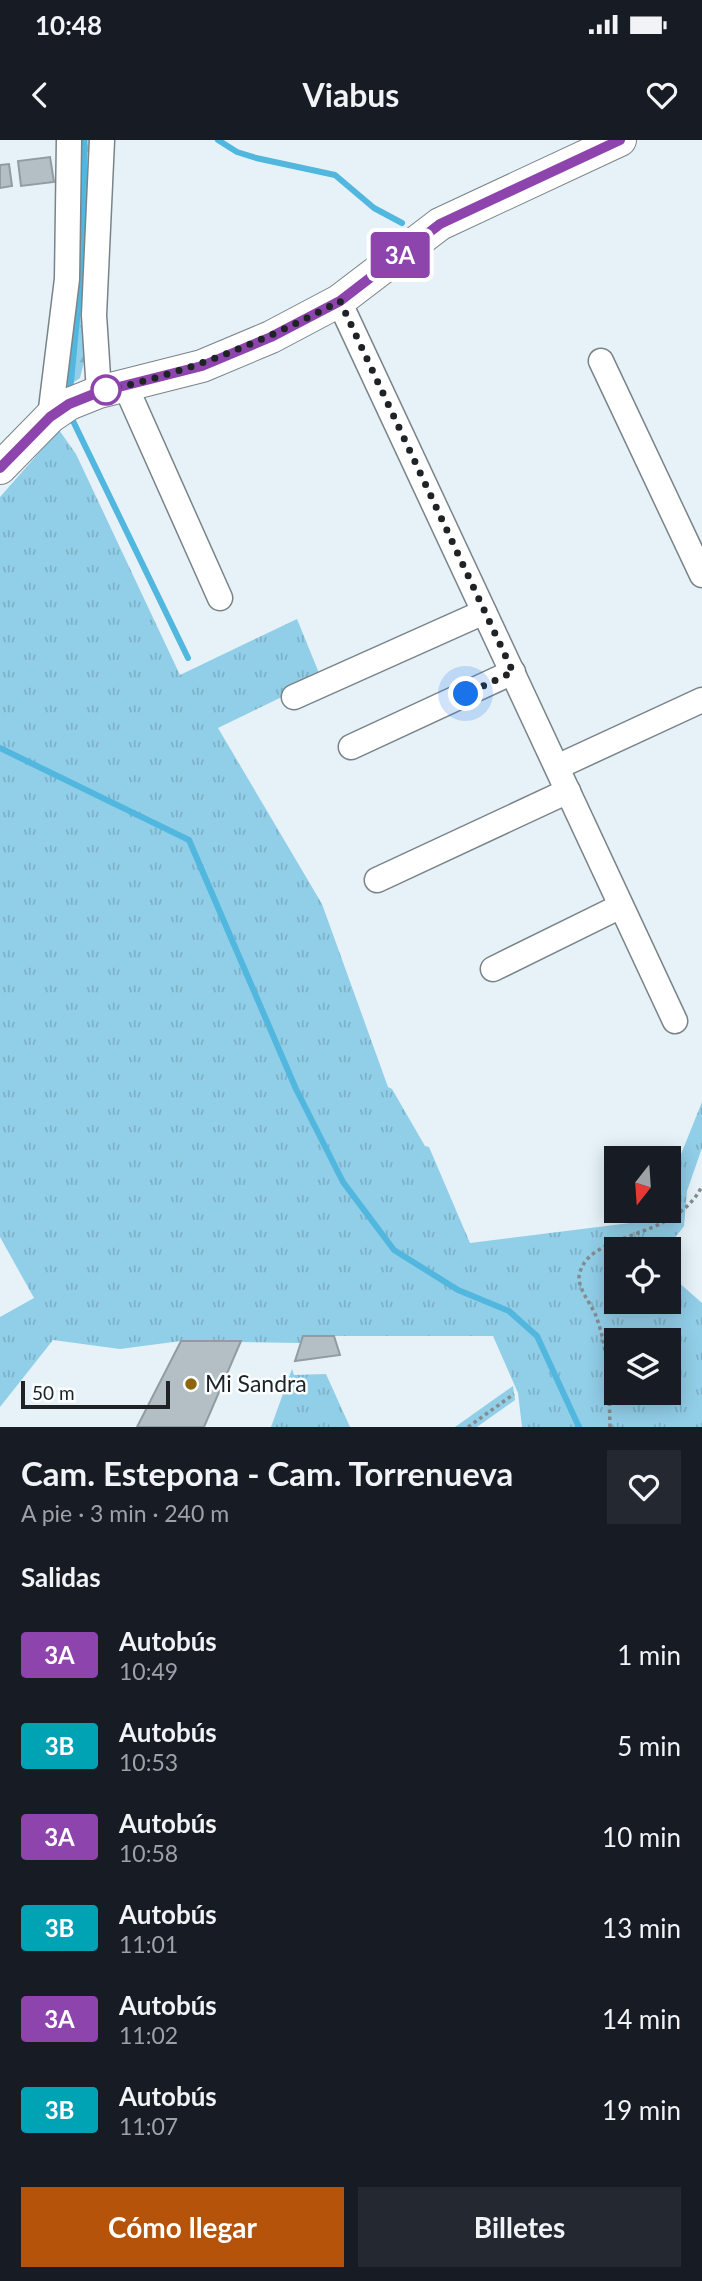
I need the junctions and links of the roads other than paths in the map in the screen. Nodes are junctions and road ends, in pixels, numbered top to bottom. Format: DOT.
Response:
graph roads {
  1 [pos="69,140"];
  2 [pos="102,140"];
  3 [pos="620,140"];
  4 [pos="85,230"];
  5 [pos="340,301"];
  6 [pos="601,361"];
  7 [pos="82,401"];
  8 [pos="0,468"];
  9 [pos="702,575"];
  10 [pos="220,598"];
  11 [pos="484,612"];
  12 [pos="513,672"];
  13 [pos="294,696"];
  14 [pos="702,700"];
  15 [pos="351,747"];
  16 [pos="557,767"];
  17 [pos="568,791"];
  18 [pos="377,880"];
  19 [pos="621,906"];
  20 [pos="493,969"];
  21 [pos="675,1021"];
  1 -- 4 [label="street"];
  2 -- 4 [label="street"];
  3 -- 5 [label="main road"];
  4 -- 7 [label="street"];
  4 -- 7 [label="street"];
  5 -- 7 [label="main road"];
  5 -- 11 [label="street"];
  6 -- 9 [label="street"];
  7 -- 8 [label="main road"];
  7 -- 10 [label="street"];
  11 -- 12 [label="street"];
  11 -- 13 [label="street"];
  12 -- 15 [label="street"];
  12 -- 16 [label="street"];
  14 -- 16 [label="street"];
  16 -- 17 [label="street"];
  17 -- 18 [label="street"];
  17 -- 19 [label="street"];
  19 -- 20 [label="street"];
  19 -- 21 [label="street"];
}
